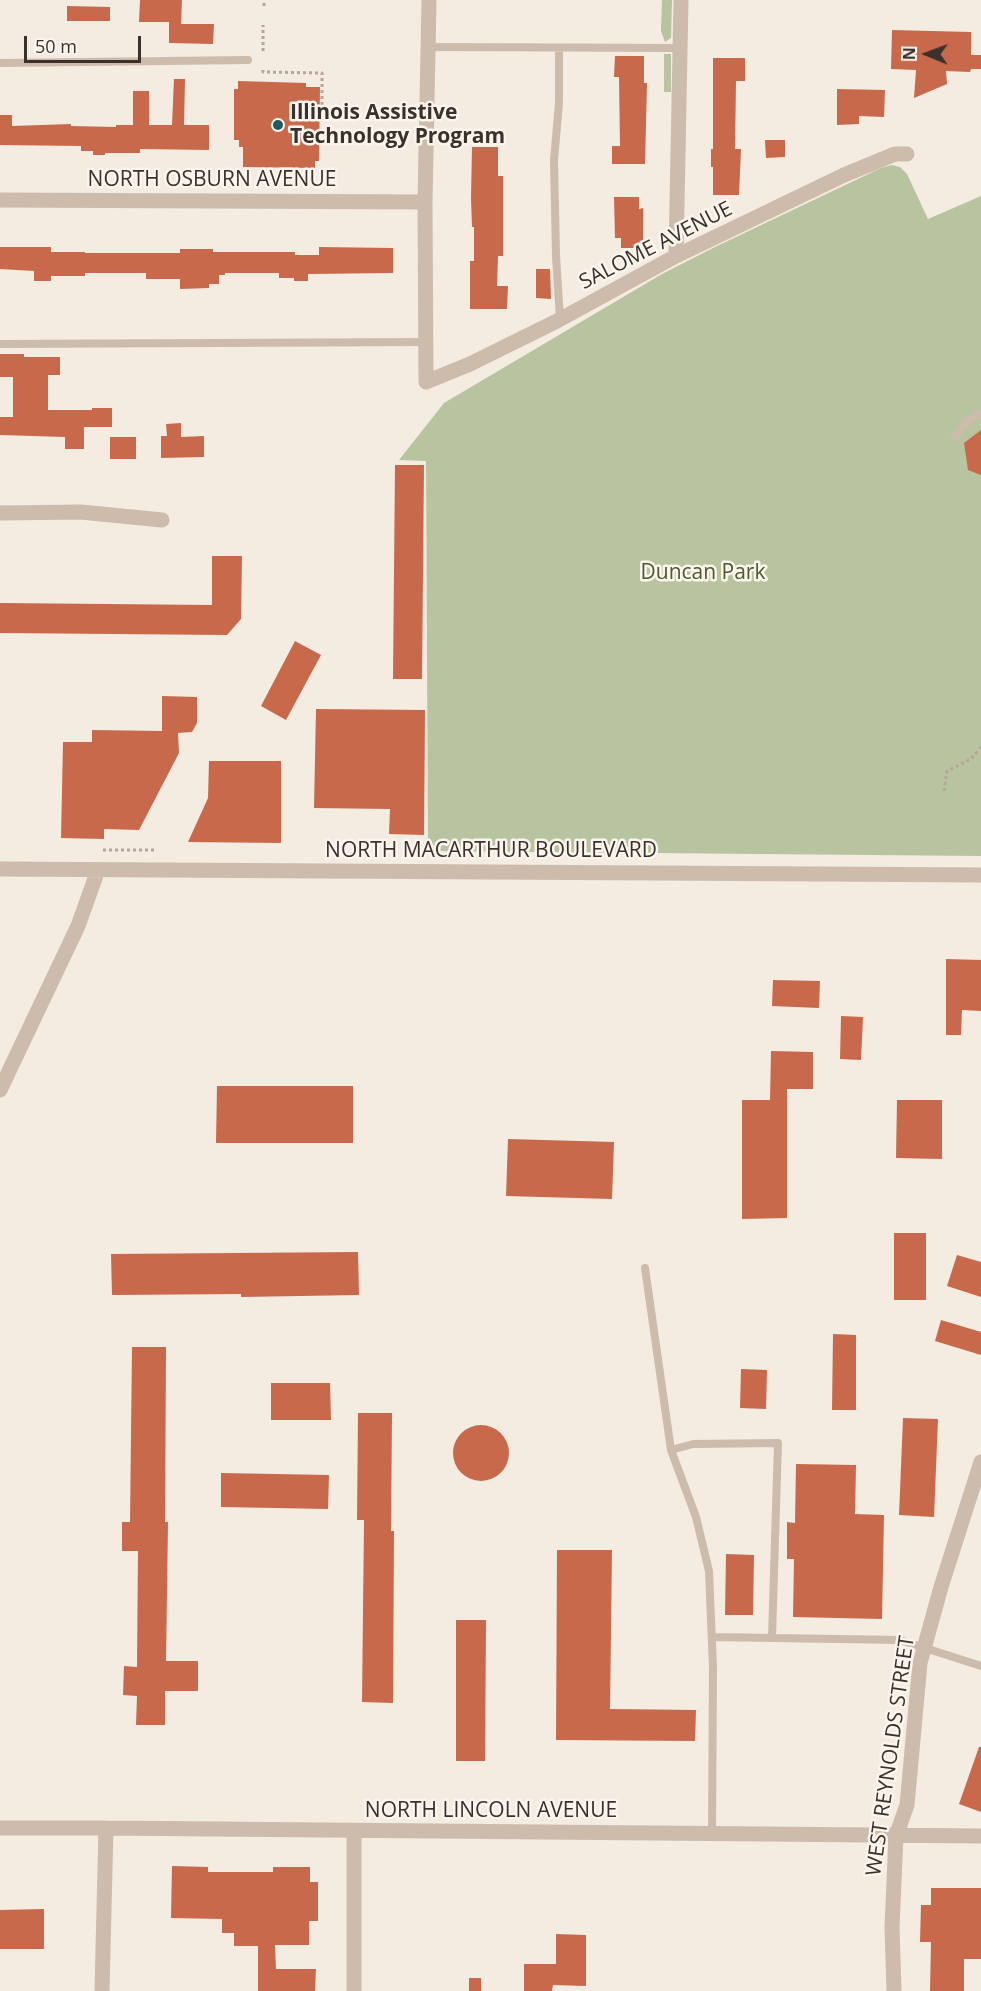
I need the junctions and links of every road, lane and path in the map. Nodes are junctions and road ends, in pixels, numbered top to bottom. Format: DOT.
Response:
graph roads {
  1 [pos="264,0"];
  2 [pos="429,0"];
  3 [pos="681,0"];
  4 [pos="264,6"];
  5 [pos="263,25"];
  6 [pos="429,47"];
  7 [pos="559,48"];
  8 [pos="680,48"];
  9 [pos="263,51"];
  10 [pos="248,60"];
  11 [pos="0,63"];
  12 [pos="263,70"];
  13 [pos="322,121"];
  14 [pos="907,154"];
  15 [pos="0,200"];
  16 [pos="425,202"];
  17 [pos="676,256"];
  18 [pos="560,319"];
  19 [pos="426,342"];
  20 [pos="0,344"];
  21 [pos="981,413"];
  22 [pos="955,436"];
  23 [pos="0,513"];
  24 [pos="162,520"];
  25 [pos="981,747"];
  26 [pos="944,791"];
  27 [pos="103,850"];
  28 [pos="156,850"];
  29 [pos="0,869"];
  30 [pos="98,870"];
  31 [pos="981,875"];
  32 [pos="0,1090"];
  33 [pos="645,1268"];
  34 [pos="671,1450"];
  35 [pos="981,1462"];
  36 [pos="712,1637"];
  37 [pos="772,1637"];
  38 [pos="924,1647"];
  39 [pos="981,1666"];
  40 [pos="0,1828"];
  41 [pos="106,1828"];
  42 [pos="354,1831"];
  43 [pos="712,1834"];
  44 [pos="896,1836"];
  45 [pos="981,1836"];
  46 [pos="102,1991"];
  47 [pos="354,1991"];
  48 [pos="894,1991"];
  1 -- 4 [label="path"];
  2 -- 6 [label="street"];
  3 -- 8 [label="street"];
  5 -- 9 [label="path"];
  6 -- 7 [label="lane"];
  6 -- 16 [label="street"];
  7 -- 8 [label="lane"];
  7 -- 18 [label="lane"];
  8 -- 17 [label="street"];
  10 -- 11 [label="lane"];
  12 -- 13 [label="path"];
  14 -- 17 [label="street, SALOME AVENUE"];
  15 -- 16 [label="street, NORTH OSBURN AVENUE"];
  16 -- 19 [label="street"];
  17 -- 18 [label="street, SALOME AVENUE"];
  18 -- 19 [label="street, SALOME AVENUE"];
  19 -- 20 [label="lane"];
  21 -- 22 [label="lane"];
  23 -- 24 [label="street"];
  25 -- 26 [label="path"];
  27 -- 28 [label="path"];
  29 -- 30 [label="street, NORTH MACARTHUR BOULEVARD"];
  30 -- 31 [label="street, NORTH MACARTHUR BOULEVARD"];
  30 -- 32 [label="street"];
  33 -- 34 [label="lane"];
  34 -- 36 [label="lane"];
  34 -- 37 [label="lane"];
  35 -- 38 [label="street, WEST REYNOLDS STREET"];
  36 -- 37 [label="lane"];
  36 -- 43 [label="lane"];
  37 -- 38 [label="lane"];
  38 -- 39 [label="lane"];
  38 -- 44 [label="street, WEST REYNOLDS STREET"];
  40 -- 41 [label="street, NORTH LINCOLN AVENUE"];
  41 -- 42 [label="street, NORTH LINCOLN AVENUE"];
  41 -- 46 [label="street"];
  42 -- 43 [label="street, NORTH LINCOLN AVENUE"];
  42 -- 47 [label="street"];
  43 -- 44 [label="street, NORTH LINCOLN AVENUE"];
  44 -- 45 [label="street, NORTH LINCOLN AVENUE"];
  44 -- 48 [label="street, WEST REYNOLDS STREET"];
}
